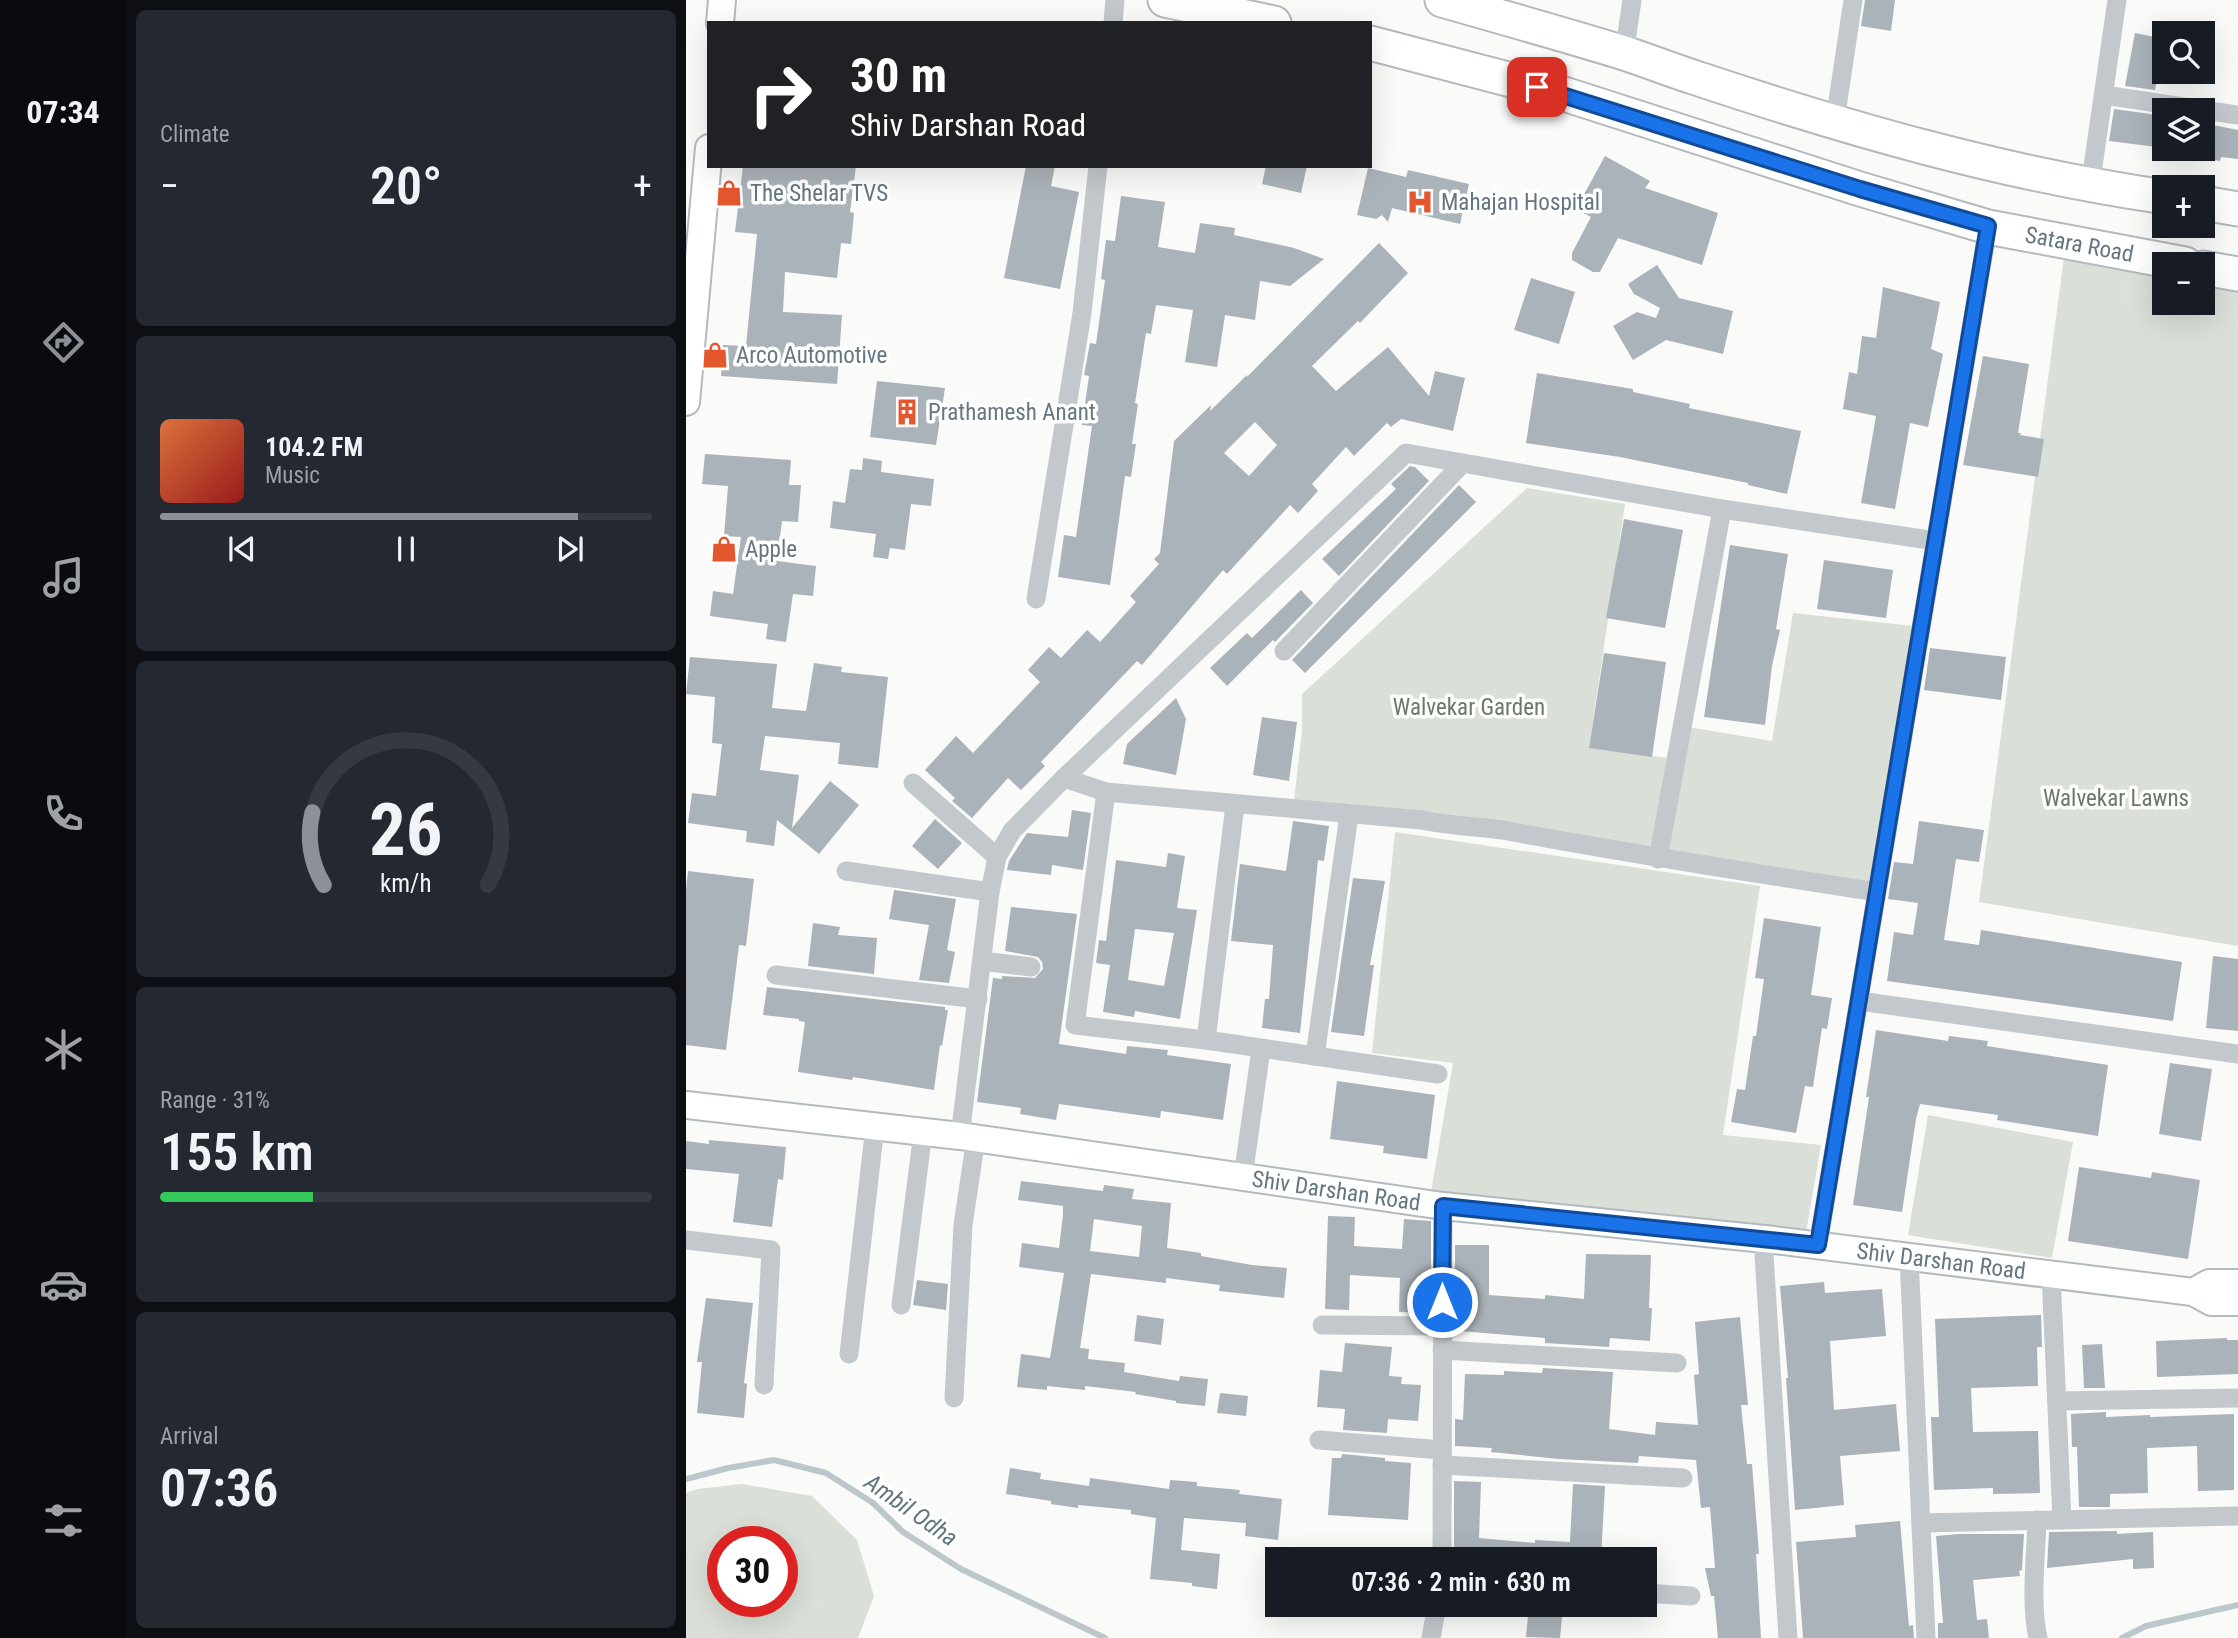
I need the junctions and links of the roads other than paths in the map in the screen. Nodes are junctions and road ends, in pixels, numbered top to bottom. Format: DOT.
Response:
graph roads {
  1 [pos="722,0"];
  2 [pos="1115,0"];
  3 [pos="1164,0"];
  4 [pos="1443,0"];
  5 [pos="1632,0"];
  6 [pos="1853,0"];
  7 [pos="2118,0"];
  8 [pos="1522,11"];
  9 [pos="720,21"];
  10 [pos="1113,21"];
  11 [pos="1265,21"];
  12 [pos="1372,44"];
  13 [pos="1624,54"];
  14 [pos="2104,95"];
  15 [pos="2238,115"];
  16 [pos="1835,121"];
  17 [pos="707,168"];
  18 [pos="1098,168"];
  19 [pos="2090,187"];
  20 [pos="2152,195"];
  21 [pos="2215,205"];
  22 [pos="2238,209"];
  23 [pos="1988,226"];
  24 [pos="2152,258"];
  25 [pos="2215,270"];
  26 [pos="2238,274"];
  27 [pos="686,402"];
  28 [pos="1462,464"];
  29 [pos="1722,509"];
  30 [pos="1936,541"];
  31 [pos="1036,599"];
  32 [pos="1284,650"];
  33 [pos="1064,778"];
  34 [pos="913,783"];
  35 [pos="1106,792"];
  36 [pos="1235,805"];
  37 [pos="1349,815"];
  38 [pos="997,857"];
  39 [pos="1658,859"];
  40 [pos="846,871"];
  41 [pos="990,892"];
  42 [pos="1877,892"];
  43 [pos="982,961"];
  44 [pos="1031,967"];
  45 [pos="776,975"];
  46 [pos="978,999"];
  47 [pos="1859,1001"];
  48 [pos="1206,1041"];
  49 [pos="1261,1049"];
  50 [pos="2238,1055"];
  51 [pos="1315,1056"];
  52 [pos="1438,1074"];
  53 [pos="686,1105"];
  54 [pos="875,1126"];
  55 [pos="923,1132"];
  56 [pos="968,1137"];
  57 [pos="1243,1177"];
  58 [pos="1443,1206"];
  59 [pos="1763,1239"];
  60 [pos="686,1240"];
  61 [pos="1818,1245"];
  62 [pos="1909,1256"];
  63 [pos="2051,1273"];
  64 [pos="2238,1283"];
  65 [pos="2193,1292"];
  66 [pos="2238,1302"];
  67 [pos="901,1305"];
  68 [pos="1322,1325"];
  69 [pos="1442,1326"];
  70 [pos="1442,1350"];
  71 [pos="849,1354"];
  72 [pos="1677,1363"];
  73 [pos="764,1385"];
  74 [pos="954,1398"];
  75 [pos="2238,1398"];
  76 [pos="2057,1401"];
  77 [pos="1319,1440"];
  78 [pos="1442,1457"];
  79 [pos="1683,1478"];
  80 [pos="2238,1516"];
  81 [pos="2037,1520"];
  82 [pos="2062,1520"];
  83 [pos="1921,1523"];
  84 [pos="1442,1547"];
  85 [pos="1657,1594"];
  86 [pos="1691,1596"];
  87 [pos="1435,1617"];
  88 [pos="2037,1633"];
  89 [pos="1431,1638"];
  90 [pos="1787,1638"];
  91 [pos="1926,1638"];
  1 -- 9 [label="street"];
  2 -- 10 [label="street"];
  3 -- 11 [label="highway"];
  4 -- 8 [label="highway"];
  5 -- 13 [label="street"];
  6 -- 16 [label="street"];
  7 -- 14 [label="street"];
  8 -- 13 [label="highway"];
  12 -- 23 [label="highway, Satara Road"];
  13 -- 16 [label="highway"];
  14 -- 15 [label="street"];
  14 -- 19 [label="street"];
  16 -- 19 [label="highway"];
  17 -- 27 [label="street"];
  18 -- 31 [label="street"];
  19 -- 20 [label="highway"];
  21 -- 22 [label="highway"];
  23 -- 24 [label="highway, Satara Road"];
  23 -- 30 [label="street"];
  25 -- 26 [label="highway"];
  28 -- 29 [label="street"];
  28 -- 32 [label="street"];
  28 -- 33 [label="street"];
  29 -- 30 [label="street"];
  29 -- 39 [label="street"];
  30 -- 42 [label="street"];
  33 -- 35 [label="street"];
  33 -- 38 [label="street"];
  34 -- 38 [label="street"];
  35 -- 36 [label="street"];
  35 -- 48 [label="street"];
  36 -- 37 [label="street"];
  36 -- 48 [label="street"];
  37 -- 39 [label="street"];
  37 -- 51 [label="street"];
  38 -- 41 [label="street"];
  39 -- 42 [label="street"];
  40 -- 41 [label="street"];
  41 -- 43 [label="street"];
  42 -- 47 [label="street"];
  43 -- 44 [label="street"];
  43 -- 46 [label="street"];
  45 -- 46 [label="street"];
  46 -- 56 [label="street"];
  47 -- 50 [label="street"];
  47 -- 61 [label="street"];
  48 -- 49 [label="street"];
  49 -- 51 [label="street"];
  49 -- 57 [label="street"];
  51 -- 52 [label="street"];
  53 -- 54 [label="street, Shiv Darshan Road"];
  54 -- 55 [label="street, Shiv Darshan Road"];
  54 -- 71 [label="street"];
  55 -- 56 [label="street, Shiv Darshan Road"];
  55 -- 67 [label="street"];
  56 -- 57 [label="street, Shiv Darshan Road"];
  56 -- 74 [label="street"];
  57 -- 58 [label="street, Shiv Darshan Road"];
  58 -- 59 [label="street, Shiv Darshan Road"];
  58 -- 69 [label="street"];
  59 -- 61 [label="street, Shiv Darshan Road"];
  59 -- 90 [label="street"];
  60 -- 73 [label="street"];
  61 -- 62 [label="street, Shiv Darshan Road"];
  62 -- 63 [label="street, Shiv Darshan Road"];
  62 -- 83 [label="street"];
  63 -- 65 [label="street, Shiv Darshan Road"];
  63 -- 76 [label="street"];
  64 -- 65 [label="street"];
  65 -- 66 [label="street, Shiv Darshan Road"];
  68 -- 69 [label="street"];
  69 -- 70 [label="street"];
  70 -- 72 [label="street"];
  70 -- 78 [label="street"];
  75 -- 76 [label="street"];
  76 -- 82 [label="street"];
  77 -- 78 [label="street"];
  78 -- 79 [label="street"];
  78 -- 84 [label="street"];
  80 -- 82 [label="street"];
  81 -- 82 [label="street"];
  81 -- 83 [label="street"];
  81 -- 88 [label="street"];
  83 -- 91 [label="street"];
  85 -- 86 [label="street"];
  87 -- 89 [label="street"];
}
